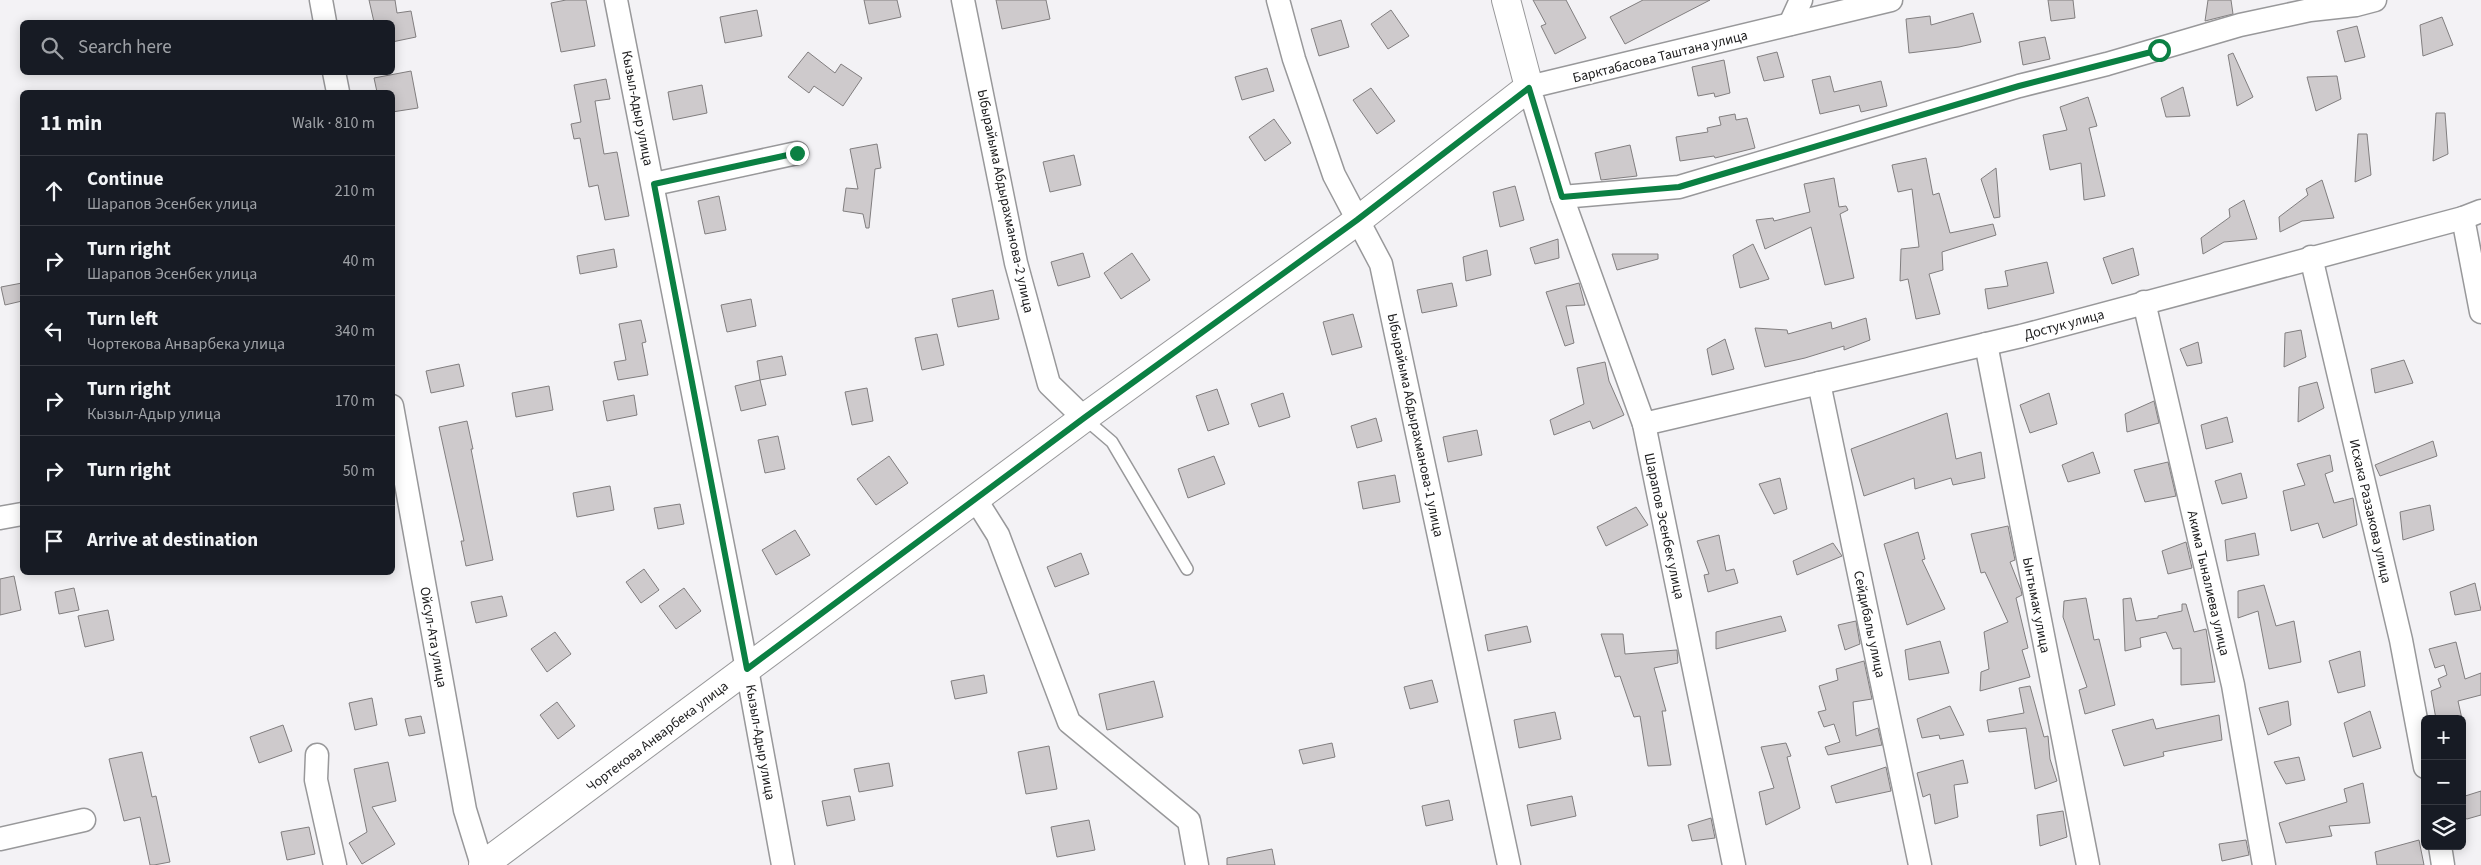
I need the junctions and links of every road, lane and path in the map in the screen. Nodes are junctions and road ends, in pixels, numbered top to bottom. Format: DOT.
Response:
graph roads {
  1 [pos="321,0"];
  2 [pos="616,0"];
  3 [pos="963,0"];
  4 [pos="1278,0"];
  5 [pos="1506,0"];
  6 [pos="1801,0"];
  7 [pos="1891,0"];
  8 [pos="2376,0"];
  9 [pos="325,20"];
  10 [pos="1790,24"];
  11 [pos="335,75"];
  12 [pos="1529,88"];
  13 [pos="338,90"];
  14 [pos="797,153"];
  15 [pos="654,184"];
  16 [pos="1562,197"];
  17 [pos="2472,215"];
  18 [pos="1357,220"];
  19 [pos="2311,257"];
  20 [pos="2144,302"];
  21 [pos="2481,312"];
  22 [pos="1986,344"];
  23 [pos="1819,383"];
  24 [pos="1084,418"];
  25 [pos="1644,424"];
  26 [pos="396,449"];
  27 [pos="976,500"];
  28 [pos="20,514"];
  29 [pos="0,518"];
  30 [pos="1187,569"];
  31 [pos="747,669"];
  32 [pos="317,755"];
  33 [pos="2424,760"];
  34 [pos="84,820"];
  35 [pos="0,839"];
  36 [pos="2441,850"];
  37 [pos="335,865"];
  38 [pos="483,865"];
  39 [pos="783,865"];
  40 [pos="1197,865"];
  41 [pos="1509,865"];
  42 [pos="1734,865"];
  43 [pos="1920,865"];
  44 [pos="2088,865"];
  45 [pos="2264,865"];
  46 [pos="2443,865"];
  1 -- 9 [label="street"];
  2 -- 15 [label="street, Кызыл-Адыр улица"];
  3 -- 24 [label="street, Ыбырайыма Абдырахманова-2 улица"];
  4 -- 18 [label="street, Ыбырайыма Абдырахманова-1 улица"];
  5 -- 12 [label="street"];
  6 -- 10 [label="street"];
  7 -- 10 [label="street, Барктабасова Таштана улица"];
  8 -- 16 [label="street"];
  10 -- 12 [label="street, Барктабасова Таштана улица"];
  11 -- 13 [label="street"];
  12 -- 16 [label="street, Шарапов Эсенбек улица"];
  12 -- 18 [label="street, Чортекова Анварбека улица"];
  14 -- 15 [label="street"];
  15 -- 31 [label="street, Кызыл-Адыр улица"];
  16 -- 25 [label="street, Шарапов Эсенбек улица"];
  17 -- 19 [label="street, Достук улица"];
  17 -- 21 [label="street"];
  18 -- 24 [label="street, Чортекова Анварбека улица"];
  18 -- 41 [label="street, Ыбырайыма Абдырахманова-1 улица"];
  19 -- 20 [label="street, Достук улица"];
  19 -- 33 [label="street, Исхака Раззакова улица"];
  20 -- 22 [label="street, Достук улица"];
  20 -- 45 [label="street, Акима Тыналиева улица"];
  22 -- 23 [label="street, Достук улица"];
  22 -- 44 [label="street, Ынтымак улица"];
  23 -- 25 [label="street, Достук улица"];
  23 -- 43 [label="street, Сейдибалы улица"];
  24 -- 27 [label="street, Чортекова Анварбека улица"];
  24 -- 30 [label="lane"];
  25 -- 42 [label="street, Шарапов Эсенбек улица"];
  26 -- 38 [label="street, Ойсул-Ата улица"];
  27 -- 31 [label="street, Чортекова Анварбека улица"];
  27 -- 40 [label="street"];
  28 -- 29 [label="street"];
  31 -- 38 [label="street, Чортекова Анварбека улица"];
  31 -- 39 [label="street, Кызыл-Адыр улица"];
  32 -- 37 [label="street"];
  34 -- 35 [label="street"];
  36 -- 46 [label="street"];
}
